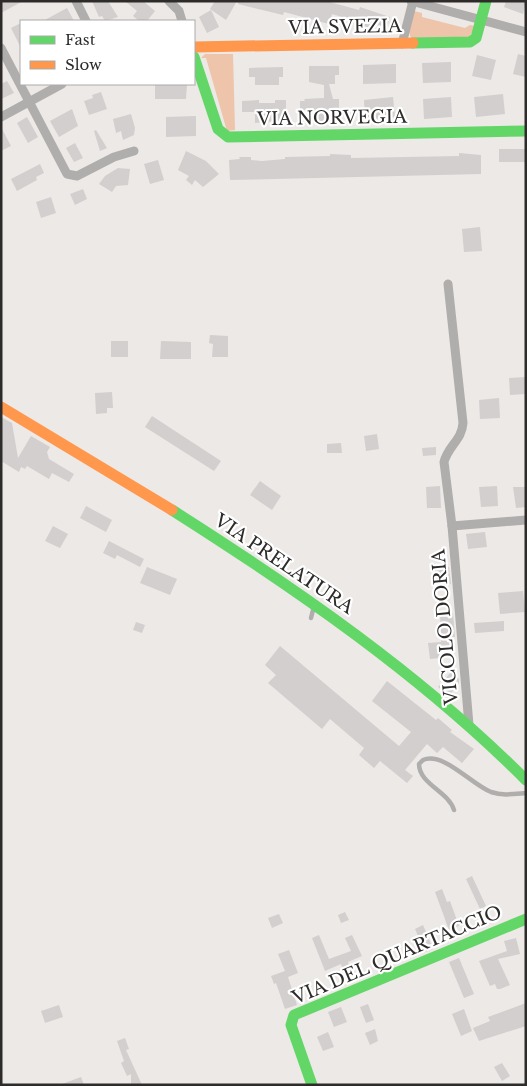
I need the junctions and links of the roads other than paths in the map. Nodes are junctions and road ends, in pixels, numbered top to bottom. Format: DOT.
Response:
graph roads {
  1 [pos="76,1"];
  2 [pos="169,1"];
  3 [pos="412,1"];
  4 [pos="486,1"];
  5 [pos="86,20"];
  6 [pos="182,20"];
  7 [pos="480,20"];
  8 [pos="526,32"];
  9 [pos="402,44"];
  10 [pos="195,47"];
  11 [pos="1,48"];
  12 [pos="195,60"];
  13 [pos="20,85"];
  14 [pos="20,85"];
  15 [pos="60,85"];
  16 [pos="29,102"];
  17 [pos="1,117"];
  18 [pos="526,131"];
  19 [pos="134,151"];
  20 [pos="448,284"];
  21 [pos="1,407"];
  22 [pos="526,520"];
  23 [pos="452,526"];
  24 [pos="315,605"];
  25 [pos="311,618"];
  26 [pos="469,725"];
  27 [pos="526,780"];
  28 [pos="526,793"];
  29 [pos="454,810"];
  30 [pos="526,919"];
  31 [pos="312,1085"];
  1 -- 5 [label="street"];
  2 -- 6 [label="street"];
  3 -- 7 [label="street"];
  3 -- 9 [label="street"];
  4 -- 7 [label="street, VIA SVEZIA"];
  7 -- 8 [label="street"];
  7 -- 9 [label="street, VIA SVEZIA"];
  9 -- 10 [label="street, VIA SVEZIA"];
  11 -- 13 [label="street"];
  12 -- 18 [label="street, VIA NORVEGIA"];
  14 -- 16 [label="street"];
  15 -- 16 [label="street"];
  16 -- 17 [label="street"];
  16 -- 19 [label="street"];
  20 -- 23 [label="street, VICOLO DORIA"];
  21 -- 24 [label="street, VIA PRELATURA"];
  22 -- 23 [label="street, VICOLO DORIA"];
  23 -- 26 [label="street, VICOLO DORIA"];
  24 -- 25 [label="lane"];
  24 -- 26 [label="street, VIA PRELATURA"];
  26 -- 27 [label="street, VIA PRELATURA"];
  28 -- 29 [label="lane"];
  30 -- 31 [label="street, VIA DEL QUARTACCIO"];
}
